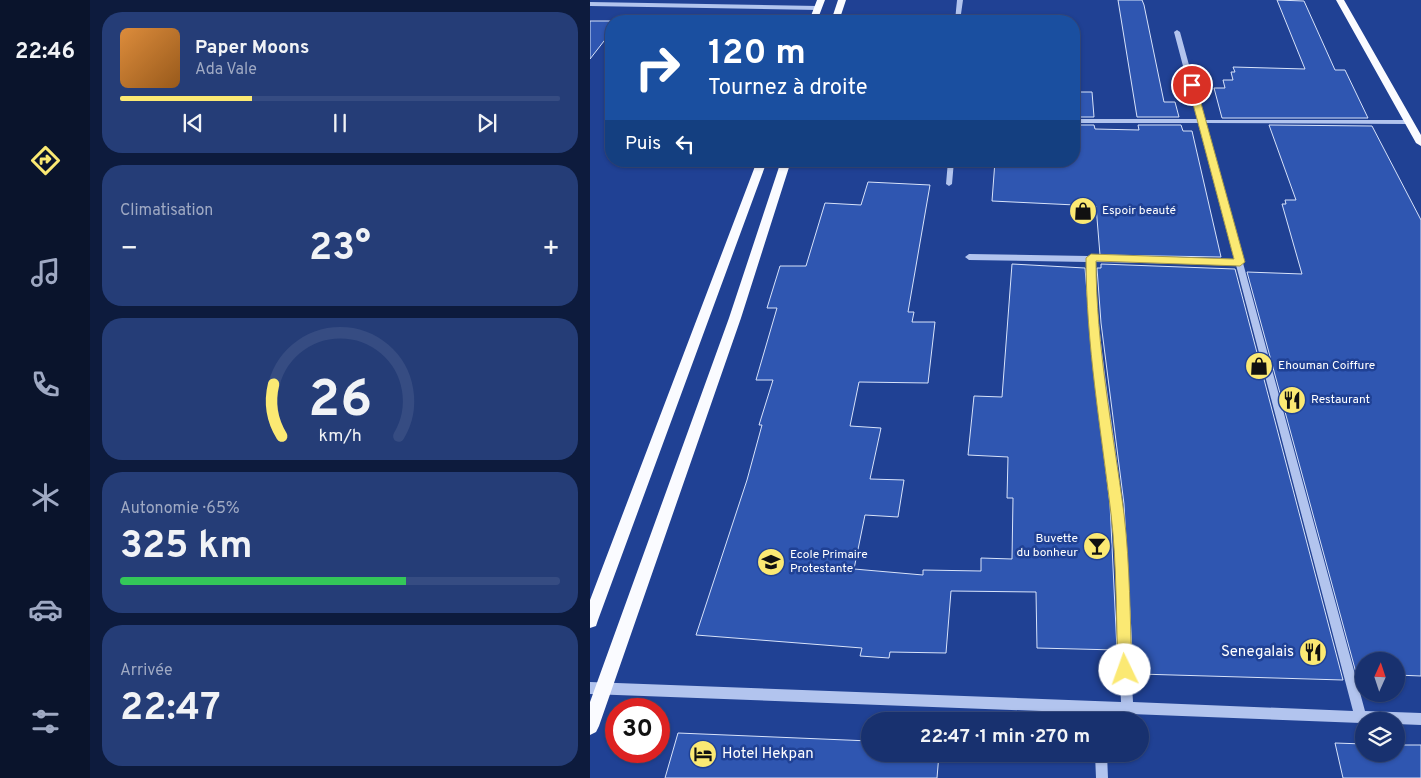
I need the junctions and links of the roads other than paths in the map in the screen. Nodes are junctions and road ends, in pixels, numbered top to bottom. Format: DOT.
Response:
graph roads {
  1 [pos="821,0"];
  2 [pos="842,0"];
  3 [pos="960,0"];
  4 [pos="1340,0"];
  5 [pos="590,4"];
  6 [pos="818,8"];
  7 [pos="815,15"];
  8 [pos="837,15"];
  9 [pos="958,15"];
  10 [pos="1177,32"];
  11 [pos="1080,121"];
  12 [pos="1202,121"];
  13 [pos="1408,122"];
  14 [pos="1421,143"];
  15 [pos="760,167"];
  16 [pos="784,167"];
  17 [pos="950,167"];
  18 [pos="949,184"];
  19 [pos="969,257"];
  20 [pos="1091,258"];
  21 [pos="1240,262"];
  22 [pos="590,620"];
  23 [pos="596,689"];
  24 [pos="1099,707"];
  25 [pos="1127,708"];
  26 [pos="1099,712"];
  27 [pos="1360,712"];
  28 [pos="1355,717"];
  29 [pos="1405,718"];
  30 [pos="1421,719"];
  31 [pos="590,726"];
  32 [pos="1101,762"];
  33 [pos="1102,778"];
  1 -- 6 [label="main road"];
  2 -- 8 [label="main road"];
  3 -- 9 [label="street"];
  4 -- 13 [label="main road"];
  5 -- 6 [label="street"];
  6 -- 7 [label="main road"];
  10 -- 12 [label="street"];
  11 -- 12 [label="street"];
  12 -- 13 [label="street"];
  12 -- 21 [label="street"];
  13 -- 14 [label="main road"];
  15 -- 22 [label="main road"];
  16 -- 23 [label="main road"];
  17 -- 18 [label="street"];
  19 -- 20 [label="street"];
  20 -- 21 [label="street"];
  20 -- 25 [label="street"];
  21 -- 27 [label="street"];
  23 -- 24 [label="street"];
  23 -- 31 [label="main road"];
  24 -- 25 [label="street"];
  24 -- 26 [label="street"];
  25 -- 28 [label="street"];
  29 -- 30 [label="street"];
  32 -- 33 [label="street"];
}
